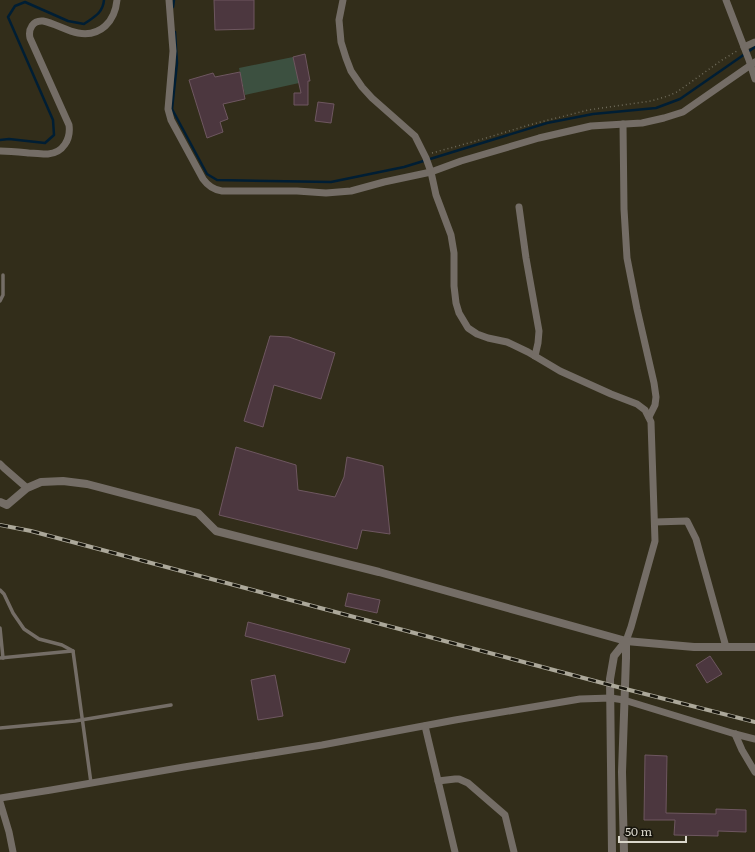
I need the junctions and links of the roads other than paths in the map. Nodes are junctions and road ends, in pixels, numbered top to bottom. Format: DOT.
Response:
graph roads {
  1 [pos="117,0"];
  2 [pos="169,0"];
  3 [pos="342,0"];
  4 [pos="726,0"];
  5 [pos="755,42"];
  6 [pos="744,48"];
  7 [pos="751,62"];
  8 [pos="755,79"];
  9 [pos="623,124"];
  10 [pos="0,151"];
  11 [pos="430,170"];
  12 [pos="519,207"];
  13 [pos="3,275"];
  14 [pos="0,301"];
  15 [pos="535,356"];
  16 [pos="649,417"];
  17 [pos="0,464"];
  18 [pos="27,488"];
  19 [pos="0,502"];
  20 [pos="655,522"];
  21 [pos="0,590"];
  22 [pos="0,628"];
  23 [pos="626,641"];
  24 [pos="726,647"];
  25 [pos="755,647"];
  26 [pos="73,651"];
  27 [pos="2,658"];
  28 [pos="611,698"];
  29 [pos="624,700"];
  30 [pos="171,705"];
  31 [pos="82,719"];
  32 [pos="425,726"];
  33 [pos="0,728"];
  34 [pos="735,734"];
  35 [pos="755,740"];
  36 [pos="755,772"];
  37 [pos="438,781"];
  38 [pos="91,783"];
  39 [pos="0,798"];
  40 [pos="0,802"];
  41 [pos="13,852"];
  42 [pos="455,852"];
  43 [pos="514,852"];
  44 [pos="612,852"];
  45 [pos="624,852"];
  1 -- 10 [label="street"];
  2 -- 11 [label="street"];
  3 -- 11 [label="street"];
  4 -- 6 [label="street"];
  5 -- 6 [label="street"];
  6 -- 7 [label="street"];
  7 -- 8 [label="street"];
  7 -- 9 [label="street"];
  9 -- 11 [label="street"];
  9 -- 16 [label="street"];
  11 -- 15 [label="street"];
  12 -- 15 [label="street"];
  13 -- 14 [label="lane"];
  15 -- 16 [label="street"];
  16 -- 20 [label="street"];
  17 -- 18 [label="street"];
  18 -- 19 [label="street"];
  18 -- 23 [label="street"];
  20 -- 23 [label="street"];
  20 -- 24 [label="street"];
  21 -- 26 [label="lane"];
  22 -- 27 [label="lane"];
  23 -- 24 [label="street"];
  23 -- 28 [label="street"];
  23 -- 29 [label="street"];
  24 -- 25 [label="street"];
  26 -- 27 [label="lane"];
  26 -- 31 [label="lane"];
  28 -- 29 [label="street"];
  28 -- 32 [label="street"];
  28 -- 44 [label="street"];
  29 -- 34 [label="street"];
  29 -- 45 [label="street"];
  30 -- 31 [label="lane"];
  31 -- 33 [label="lane"];
  31 -- 38 [label="lane"];
  32 -- 37 [label="street"];
  32 -- 38 [label="street"];
  34 -- 35 [label="street"];
  34 -- 36 [label="street"];
  37 -- 42 [label="street"];
  37 -- 43 [label="street"];
  38 -- 39 [label="street"];
  40 -- 41 [label="street"];
}
